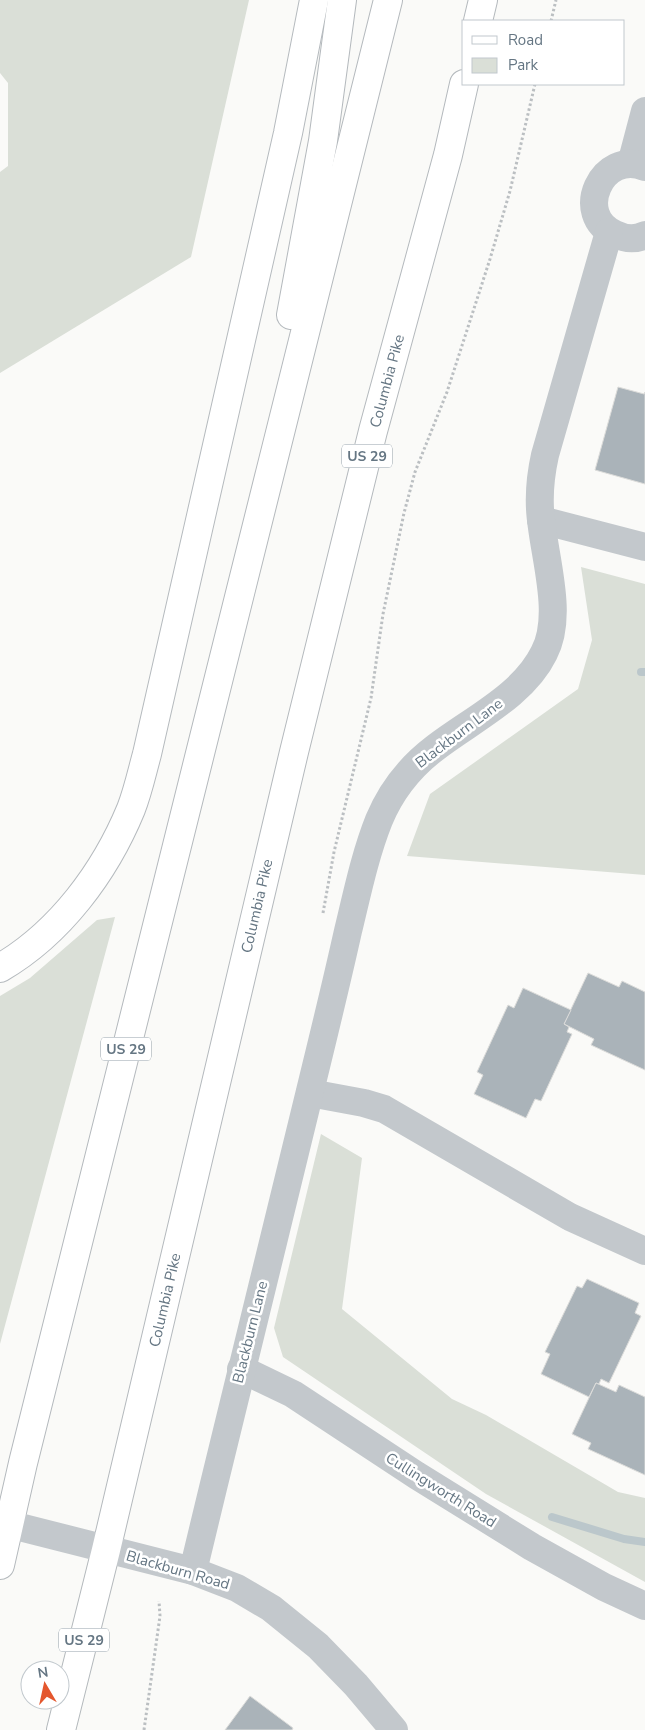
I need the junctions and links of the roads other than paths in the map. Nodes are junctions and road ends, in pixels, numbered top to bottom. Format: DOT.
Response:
graph roads {
  1 [pos="314,0"];
  2 [pos="342,0"];
  3 [pos="388,0"];
  4 [pos="483,0"];
  5 [pos="478,20"];
  6 [pos="464,85"];
  7 [pos="645,111"];
  8 [pos="638,165"];
  9 [pos="609,232"];
  10 [pos="645,235"];
  11 [pos="541,520"];
  12 [pos="645,547"];
  13 [pos="244,575"];
  14 [pos="0,968"];
  15 [pos="310,1093"];
  16 [pos="645,1251"];
  17 [pos="241,1369"];
  18 [pos="5,1523"];
  19 [pos="106,1550"];
  20 [pos="0,1566"];
  21 [pos="193,1571"];
  22 [pos="645,1606"];
  23 [pos="61,1730"];
  24 [pos="394,1730"];
  1 -- 14 [label="main road"];
  2 -- 13 [label="main road"];
  3 -- 13 [label="main road, US 29"];
  4 -- 5 [label="main road"];
  6 -- 19 [label="main road, Columbia Pike / US 29"];
  7 -- 8 [label="street"];
  8 -- 9 [label="street"];
  9 -- 10 [label="street"];
  9 -- 11 [label="street, Blackburn Lane"];
  11 -- 12 [label="street"];
  11 -- 15 [label="street, Blackburn Lane"];
  13 -- 18 [label="main road, US 29"];
  15 -- 16 [label="street"];
  15 -- 17 [label="street, Blackburn Lane"];
  17 -- 21 [label="street, Blackburn Lane"];
  17 -- 22 [label="street, Cullingworth Road"];
  18 -- 19 [label="street, Blackburn Road"];
  18 -- 20 [label="main road, US 29"];
  19 -- 21 [label="street, Blackburn Road"];
  19 -- 23 [label="main road, Columbia Pike / US 29"];
  21 -- 24 [label="street, Blackburn Road"];
}
